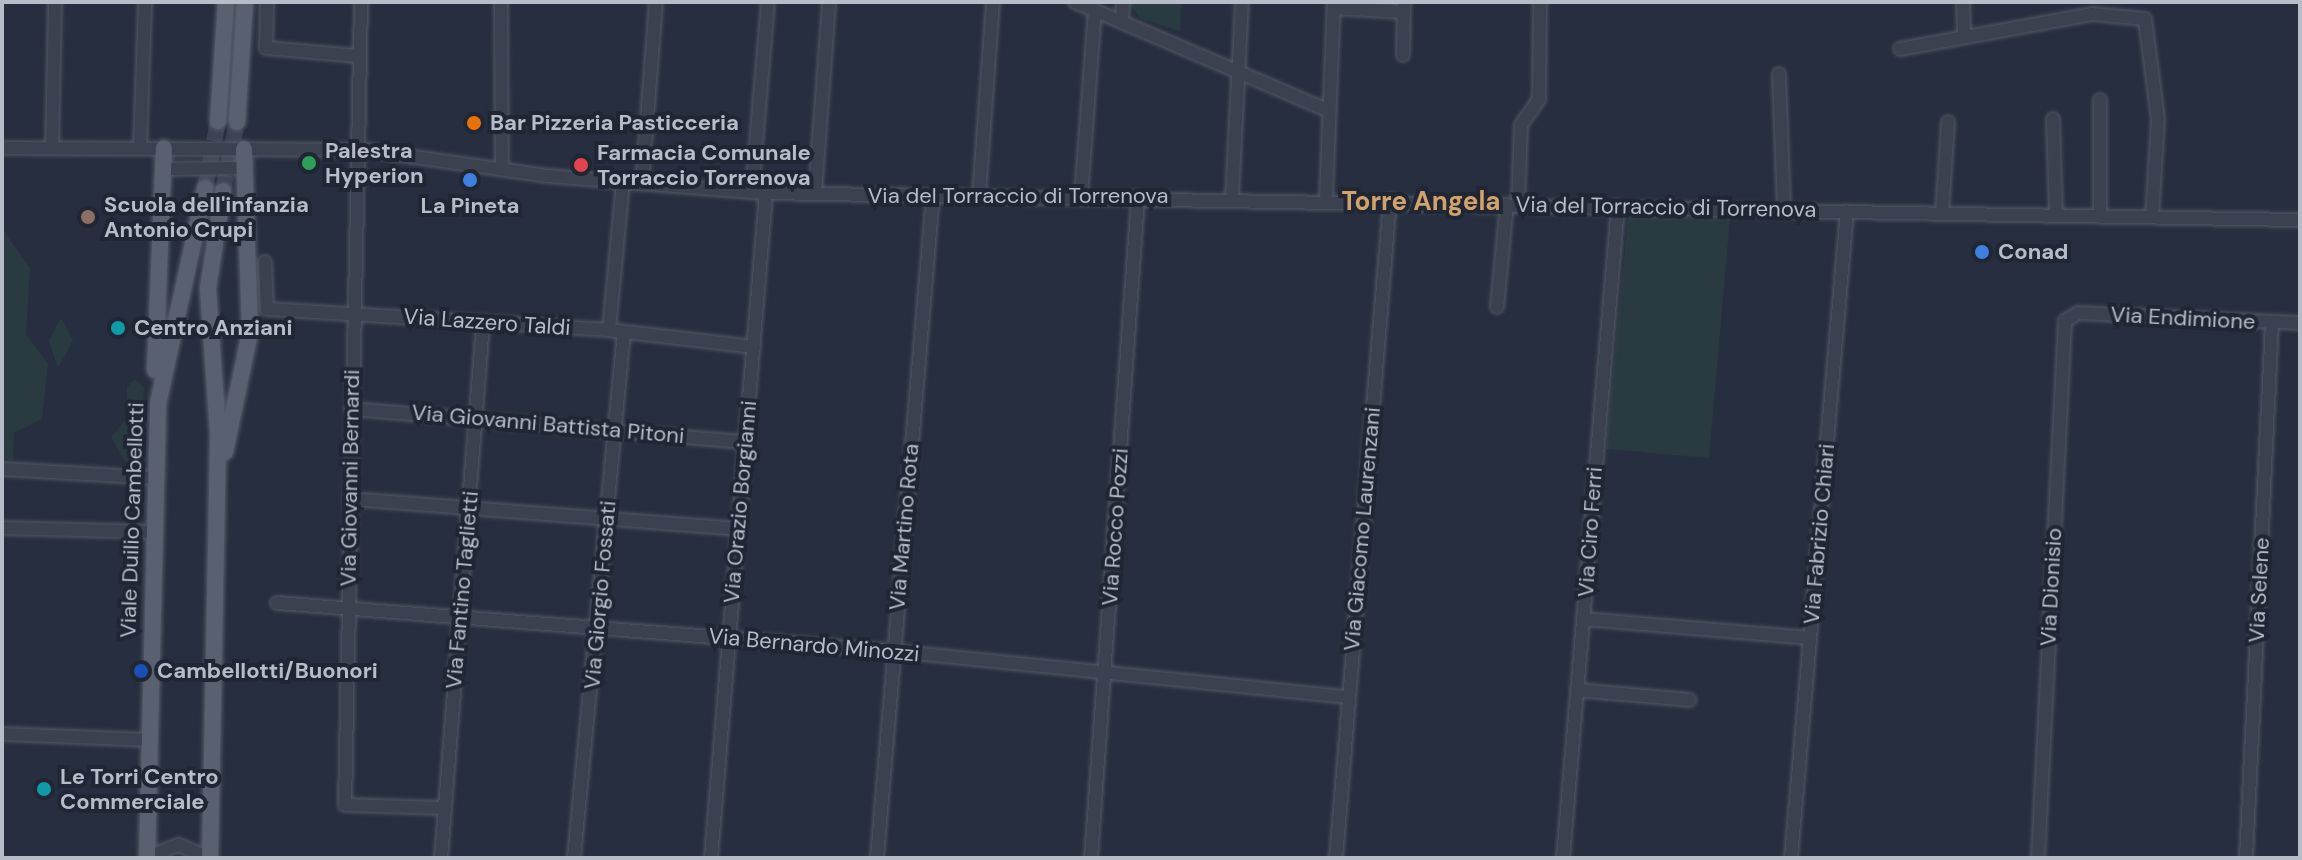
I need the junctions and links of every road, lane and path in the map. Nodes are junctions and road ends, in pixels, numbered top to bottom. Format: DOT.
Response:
graph roads {
  1 [pos="55,2"];
  2 [pos="145,2"];
  3 [pos="226,2"];
  4 [pos="245,2"];
  5 [pos="267,2"];
  6 [pos="361,2"];
  7 [pos="501,2"];
  8 [pos="656,2"];
  9 [pos="768,2"];
  10 [pos="829,2"];
  11 [pos="993,2"];
  12 [pos="1075,2"];
  13 [pos="1123,2"];
  14 [pos="1242,2"];
  15 [pos="1540,2"];
  16 [pos="1963,2"];
  17 [pos="1334,5"];
  18 [pos="1404,7"];
  19 [pos="2091,8"];
  20 [pos="1095,11"];
  21 [pos="1122,21"];
  22 [pos="1964,37"];
  23 [pos="1900,49"];
  24 [pos="1403,55"];
  25 [pos="358,56"];
  26 [pos="1239,69"];
  27 [pos="1779,74"];
  28 [pos="2100,100"];
  29 [pos="1329,111"];
  30 [pos="2053,119"];
  31 [pos="218,121"];
  32 [pos="237,122"];
  33 [pos="1948,122"];
  34 [pos="2,148"];
  35 [pos="52,148"];
  36 [pos="140,148"];
  37 [pos="164,148"];
  38 [pos="244,149"];
  39 [pos="354,150"];
  40 [pos="244,168"];
  41 [pos="164,169"];
  42 [pos="502,169"];
  43 [pos="623,182"];
  44 [pos="642,184"];
  45 [pos="205,188"];
  46 [pos="223,191"];
  47 [pos="759,192"];
  48 [pos="815,194"];
  49 [pos="933,195"];
  50 [pos="979,196"];
  51 [pos="1081,196"];
  52 [pos="1138,197"];
  53 [pos="1232,198"];
  54 [pos="1326,199"];
  55 [pos="1390,200"];
  56 [pos="1513,204"];
  57 [pos="1618,206"];
  58 [pos="1784,209"];
  59 [pos="1847,211"];
  60 [pos="1942,213"];
  61 [pos="2056,216"];
  62 [pos="2152,216"];
  63 [pos="2100,217"];
  64 [pos="2300,220"];
  65 [pos="265,262"];
  66 [pos="1497,307"];
  67 [pos="352,311"];
  68 [pos="2068,318"];
  69 [pos="2272,322"];
  70 [pos="483,323"];
  71 [pos="2300,323"];
  72 [pos="609,330"];
  73 [pos="624,332"];
  74 [pos="754,347"];
  75 [pos="158,404"];
  76 [pos="351,409"];
  77 [pos="477,418"];
  78 [pos="615,430"];
  79 [pos="744,442"];
  80 [pos="2,469"];
  81 [pos="155,478"];
  82 [pos="217,481"];
  83 [pos="350,499"];
  84 [pos="468,508"];
  85 [pos="606,520"];
  86 [pos="2,528"];
  87 [pos="737,529"];
  88 [pos="153,532"];
  89 [pos="277,603"];
  90 [pos="348,609"];
  91 [pos="460,617"];
  92 [pos="1583,619"];
  93 [pos="597,626"];
  94 [pos="1810,638"];
  95 [pos="729,639"];
  96 [pos="893,651"];
  97 [pos="1105,672"];
  98 [pos="1577,690"];
  99 [pos="1349,697"];
  100 [pos="1690,700"];
  101 [pos="2,734"];
  102 [pos="148,740"];
  103 [pos="443,808"];
  104 [pos="147,857"];
  105 [pos="210,858"];
  106 [pos="441,858"];
  107 [pos="574,858"];
  108 [pos="711,858"];
  109 [pos="877,858"];
  110 [pos="1091,858"];
  111 [pos="1336,858"];
  112 [pos="1563,858"];
  113 [pos="1791,858"];
  114 [pos="2038,858"];
  115 [pos="2246,858"];
  1 -- 35 [label="street"];
  2 -- 36 [label="street"];
  3 -- 31 [label="main road"];
  4 -- 32 [label="main road"];
  5 -- 25 [label="street"];
  6 -- 25 [label="street, Via Giovanni Bernardi"];
  7 -- 42 [label="street"];
  8 -- 44 [label="street"];
  9 -- 47 [label="street, Via Orazio Borgianni"];
  10 -- 48 [label="street"];
  11 -- 50 [label="street"];
  12 -- 20 [label="street"];
  13 -- 21 [label="street"];
  14 -- 26 [label="street"];
  15 -- 56 [label="street"];
  16 -- 22 [label="street"];
  17 -- 18 [label="street"];
  17 -- 29 [label="street"];
  18 -- 24 [label="street"];
  19 -- 22 [label="street"];
  19 -- 62 [label="street"];
  20 -- 21 [label="street"];
  20 -- 51 [label="street"];
  21 -- 26 [label="street"];
  22 -- 23 [label="street"];
  25 -- 39 [label="street, Via Giovanni Bernardi"];
  26 -- 29 [label="street"];
  26 -- 53 [label="street"];
  27 -- 58 [label="street"];
  28 -- 63 [label="street"];
  29 -- 54 [label="street"];
  30 -- 61 [label="street"];
  33 -- 60 [label="street"];
  34 -- 35 [label="street"];
  35 -- 36 [label="street"];
  36 -- 37 [label="street"];
  37 -- 38 [label="street"];
  37 -- 41 [label="main road"];
  38 -- 39 [label="street"];
  38 -- 40 [label="main road"];
  39 -- 42 [label="street, Via del Torraccio di Torrenova"];
  39 -- 67 [label="street, Via Giovanni Bernardi"];
  40 -- 41 [label="street"];
  40 -- 82 [label="main road"];
  41 -- 75 [label="main road"];
  42 -- 43 [label="street, Via del Torraccio di Torrenova"];
  43 -- 44 [label="street, Via del Torraccio di Torrenova"];
  43 -- 72 [label="street"];
  44 -- 47 [label="street, Via del Torraccio di Torrenova"];
  45 -- 75 [label="main road, Viale Duilio Cambellotti"];
  46 -- 82 [label="main road"];
  47 -- 48 [label="street, Via del Torraccio di Torrenova"];
  47 -- 74 [label="street, Via Orazio Borgianni"];
  48 -- 49 [label="street, Via del Torraccio di Torrenova"];
  49 -- 50 [label="street, Via del Torraccio di Torrenova"];
  49 -- 96 [label="street, Via Martino Rota"];
  50 -- 51 [label="street, Via del Torraccio di Torrenova"];
  51 -- 52 [label="street, Via del Torraccio di Torrenova"];
  52 -- 53 [label="street, Via del Torraccio di Torrenova"];
  52 -- 97 [label="street, Via Rocco Pozzi"];
  53 -- 54 [label="street, Via del Torraccio di Torrenova"];
  54 -- 55 [label="street, Via del Torraccio di Torrenova"];
  55 -- 56 [label="street, Via del Torraccio di Torrenova"];
  55 -- 99 [label="street, Via Giacomo Laurenzani"];
  56 -- 57 [label="street, Via del Torraccio di Torrenova"];
  56 -- 66 [label="street"];
  57 -- 58 [label="street, Via del Torraccio di Torrenova"];
  57 -- 92 [label="street, Via Ciro Ferri"];
  58 -- 59 [label="street, Via del Torraccio di Torrenova"];
  59 -- 60 [label="street, Via del Torraccio di Torrenova"];
  59 -- 94 [label="street, Via Fabrizio Chiari"];
  60 -- 61 [label="street, Via del Torraccio di Torrenova"];
  61 -- 63 [label="street, Via del Torraccio di Torrenova"];
  62 -- 63 [label="street, Via del Torraccio di Torrenova"];
  62 -- 64 [label="street, Via del Torraccio di Torrenova"];
  65 -- 67 [label="street, Via Lazzero Taldi"];
  67 -- 70 [label="street, Via Lazzero Taldi"];
  67 -- 76 [label="street, Via Giovanni Bernardi"];
  68 -- 69 [label="street, Via Endimione"];
  68 -- 114 [label="street, Via Dionisio"];
  69 -- 71 [label="street, Via Endimione"];
  69 -- 115 [label="street, Via Selene"];
  70 -- 72 [label="street, Via Lazzero Taldi"];
  70 -- 77 [label="street, Via Fantino Taglietti"];
  72 -- 73 [label="street, Via Lazzero Taldi"];
  73 -- 74 [label="street, Via Lazzero Taldi"];
  73 -- 78 [label="street, Via Giorgio Fossati"];
  74 -- 79 [label="street, Via Orazio Borgianni"];
  75 -- 81 [label="main road, Viale Duilio Cambellotti"];
  76 -- 77 [label="street, Via Giovanni Battista Pitoni"];
  76 -- 83 [label="street, Via Giovanni Bernardi"];
  77 -- 78 [label="street, Via Giovanni Battista Pitoni"];
  77 -- 84 [label="street, Via Fantino Taglietti"];
  78 -- 79 [label="street, Via Giovanni Battista Pitoni"];
  78 -- 85 [label="street, Via Giorgio Fossati"];
  79 -- 87 [label="street, Via Orazio Borgianni"];
  80 -- 81 [label="street"];
  81 -- 88 [label="main road, Viale Duilio Cambellotti"];
  82 -- 105 [label="main road"];
  83 -- 84 [label="street"];
  83 -- 90 [label="street, Via Giovanni Bernardi"];
  84 -- 85 [label="street"];
  84 -- 91 [label="street, Via Fantino Taglietti"];
  85 -- 87 [label="street"];
  85 -- 93 [label="street, Via Giorgio Fossati"];
  86 -- 88 [label="street"];
  87 -- 95 [label="street, Via Orazio Borgianni"];
  88 -- 102 [label="main road, Viale Duilio Cambellotti"];
  89 -- 90 [label="street, Via Bernardo Minozzi"];
  90 -- 91 [label="street, Via Bernardo Minozzi"];
  90 -- 103 [label="street, Via Giovanni Bernardi"];
  91 -- 93 [label="street, Via Bernardo Minozzi"];
  91 -- 103 [label="street, Via Fantino Taglietti"];
  92 -- 94 [label="street"];
  92 -- 98 [label="street, Via Ciro Ferri"];
  93 -- 95 [label="street, Via Bernardo Minozzi"];
  93 -- 107 [label="street, Via Giorgio Fossati"];
  94 -- 113 [label="street, Via Fabrizio Chiari"];
  95 -- 96 [label="street, Via Bernardo Minozzi"];
  95 -- 108 [label="street, Via Orazio Borgianni"];
  96 -- 97 [label="street, Via Bernardo Minozzi"];
  96 -- 109 [label="street, Via Martino Rota"];
  97 -- 99 [label="street, Via Bernardo Minozzi"];
  97 -- 110 [label="street, Via Rocco Pozzi"];
  98 -- 100 [label="street"];
  98 -- 112 [label="street, Via Ciro Ferri"];
  99 -- 111 [label="street, Via Giacomo Laurenzani"];
  101 -- 102 [label="street"];
  102 -- 104 [label="main road, Viale Duilio Cambellotti"];
  103 -- 106 [label="street, Via Fantino Taglietti"];
  104 -- 105 [label="street"];
}
